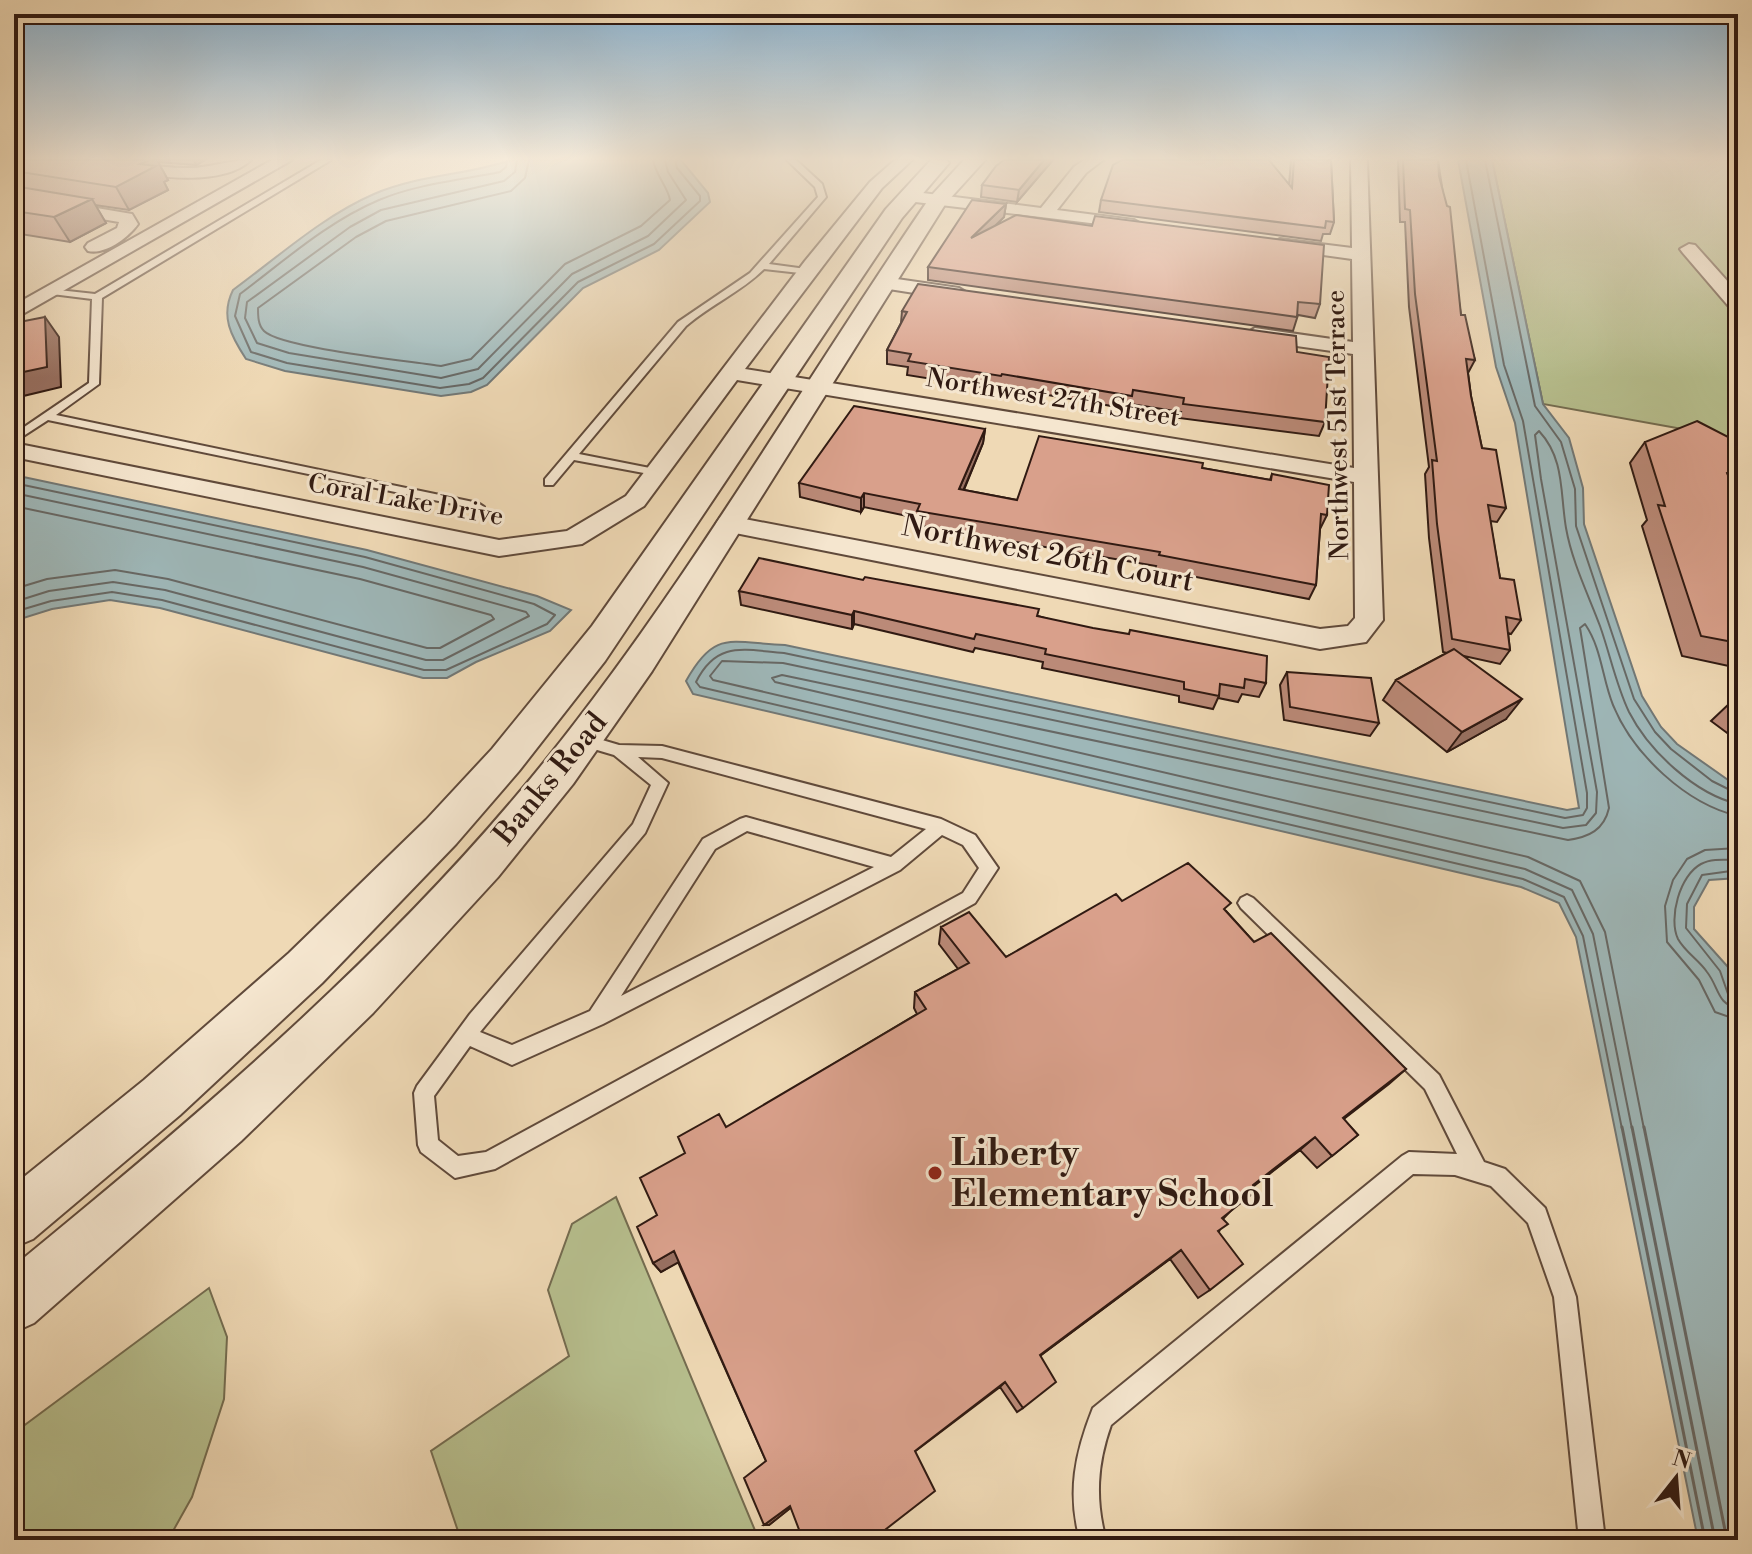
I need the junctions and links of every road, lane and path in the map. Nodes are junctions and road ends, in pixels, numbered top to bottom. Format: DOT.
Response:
graph roads {
  1 [pos="122,233"];
  2 [pos="144,233"];
  3 [pos="205,233"];
  4 [pos="791,233"];
  5 [pos="838,233"];
  6 [pos="883,233"];
  7 [pos="900,233"];
  8 [pos="1359,233"];
  9 [pos="1265,242"];
  10 [pos="1689,249"];
  11 [pos="1359,254"];
  12 [pos="762,266"];
  13 [pos="806,272"];
  14 [pos="46,283"];
  15 [pos="883,283"];
  16 [pos="97,297"];
  17 [pos="985,297"];
  18 [pos="1738,305"];
  19 [pos="14,313"];
  20 [pos="1238,332"];
  21 [pos="1365,350"];
  22 [pos="731,373"];
  23 [pos="779,380"];
  24 [pos="818,387"];
  25 [pos="48,417"];
  26 [pos="14,439"];
  27 [pos="14,450"];
  28 [pos="571,456"];
  29 [pos="656,473"];
  30 [pos="1367,477"];
  31 [pos="549,482"];
  32 [pos="478,507"];
  33 [pos="729,524"];
  34 [pos="1356,635"];
  35 [pos="582,740"];
  36 [pos="619,751"];
  37 [pos="941,826"];
  38 [pos="894,865"];
  39 [pos="1247,903"];
  40 [pos="596,1018"];
  41 [pos="466,1035"];
  42 [pos="1477,1171"];
  43 [pos="14,1220"];
  44 [pos="14,1303"];
  45 [pos="1093,1540"];
  46 [pos="1592,1540"];
  1 -- 14 [label="street"];
  2 -- 14 [label="street"];
  3 -- 16 [label="lane"];
  4 -- 12 [label="lane"];
  5 -- 13 [label="street, Coral Lake Drive"];
  6 -- 23 [label="street, Banks Road"];
  7 -- 15 [label="street, Banks Road"];
  8 -- 11 [label="street, Northwest 51st Terrace"];
  9 -- 11 [label="street"];
  10 -- 18 [label="street"];
  11 -- 21 [label="street, Northwest 51st Terrace"];
  12 -- 13 [label="lane"];
  12 -- 28 [label="lane"];
  13 -- 22 [label="street, Coral Lake Drive"];
  14 -- 16 [label="lane"];
  14 -- 19 [label="street"];
  15 -- 17 [label="street"];
  15 -- 24 [label="street, Banks Road"];
  16 -- 25 [label="lane"];
  20 -- 21 [label="street"];
  21 -- 30 [label="street, Northwest 51st Terrace"];
  22 -- 23 [label="street, Northwest 27th Street"];
  22 -- 29 [label="street, Coral Lake Drive"];
  23 -- 24 [label="street, Northwest 27th Street"];
  23 -- 43 [label="street, Banks Road"];
  24 -- 30 [label="street, Northwest 27th Street"];
  24 -- 33 [label="street, Banks Road"];
  25 -- 26 [label="lane"];
  25 -- 32 [label="lane"];
  27 -- 29 [label="street, Coral Lake Drive"];
  28 -- 29 [label="lane"];
  28 -- 31 [label="lane"];
  30 -- 34 [label="street, Northwest 51st Terrace"];
  33 -- 34 [label="street, Northwest 26th Court"];
  33 -- 35 [label="street, Banks Road"];
  35 -- 36 [label="lane"];
  35 -- 44 [label="street, Banks Road"];
  36 -- 37 [label="lane"];
  36 -- 41 [label="lane"];
  37 -- 38 [label="lane"];
  37 -- 41 [label="lane"];
  38 -- 40 [label="lane"];
  38 -- 40 [label="lane"];
  39 -- 42 [label="lane"];
  40 -- 41 [label="lane"];
  42 -- 45 [label="lane"];
  42 -- 46 [label="lane"];
}
